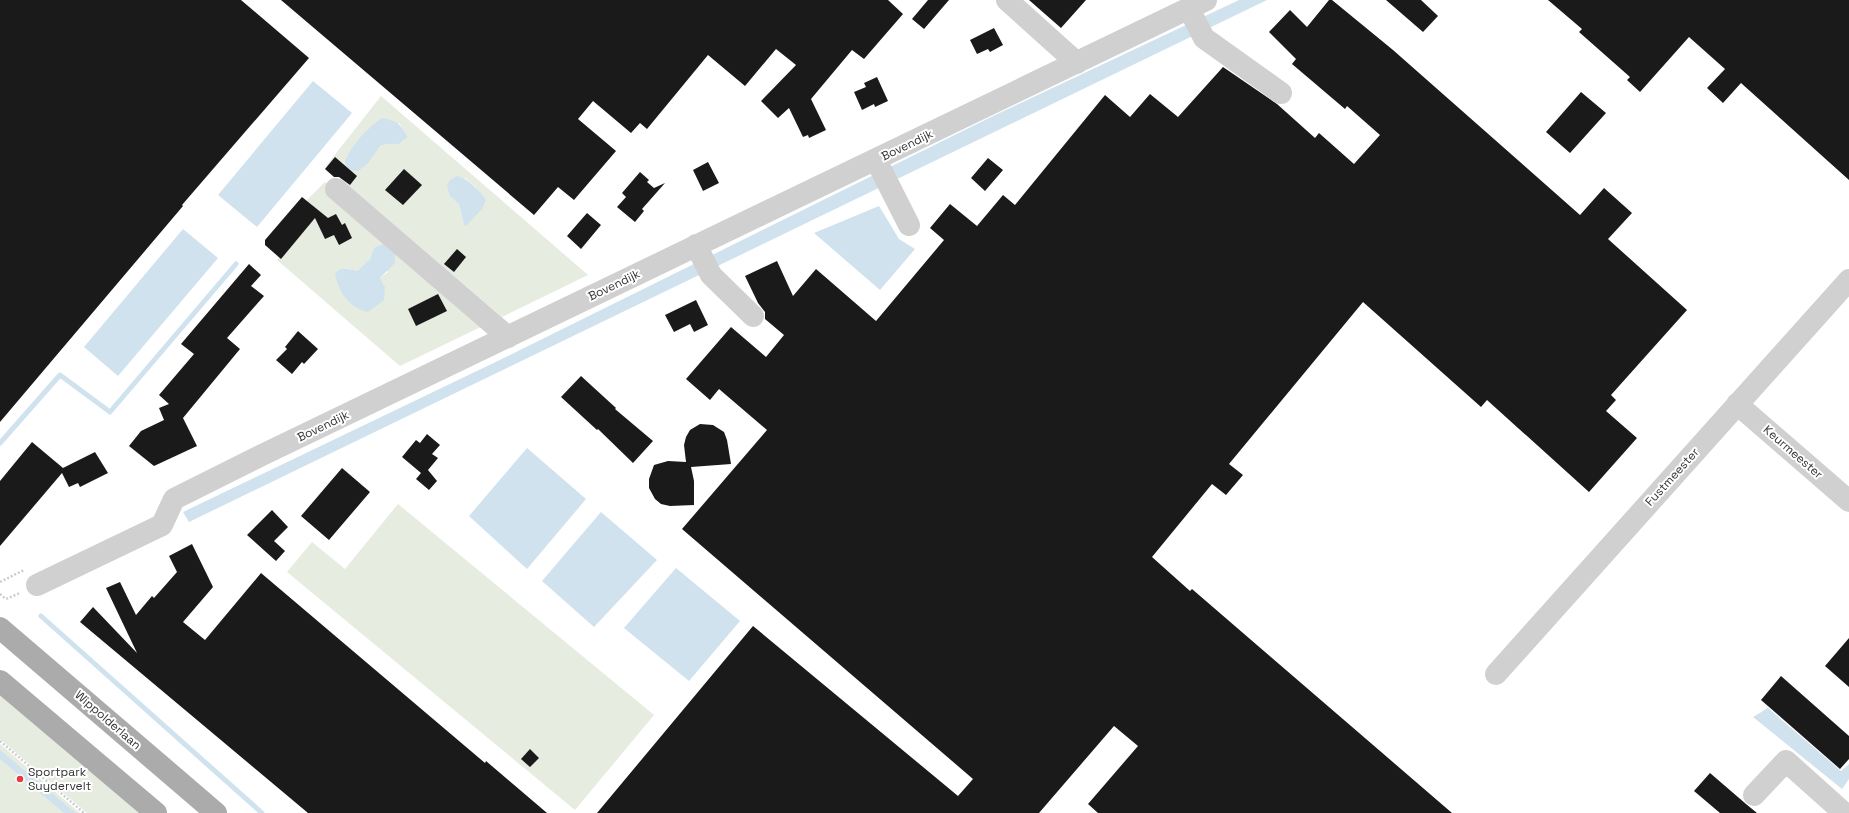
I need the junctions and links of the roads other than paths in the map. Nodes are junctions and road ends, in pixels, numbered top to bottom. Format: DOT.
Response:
graph roads {
  1 [pos="1007,0"];
  2 [pos="1196,8"];
  3 [pos="1077,63"];
  4 [pos="1281,93"];
  5 [pos="878,163"];
  6 [pos="336,189"];
  7 [pos="909,225"];
  8 [pos="698,250"];
  9 [pos="1849,280"];
  10 [pos="753,316"];
  11 [pos="508,337"];
  12 [pos="1737,404"];
  13 [pos="1849,501"];
  14 [pos="37,585"];
  15 [pos="0,628"];
  16 [pos="1496,674"];
  17 [pos="0,681"];
  18 [pos="1754,795"];
  19 [pos="156,813"];
  20 [pos="216,813"];
  21 [pos="1844,813"];
  1 -- 3 [label="street"];
  2 -- 3 [label="street, Bovendijk"];
  2 -- 4 [label="street"];
  3 -- 5 [label="street, Bovendijk"];
  5 -- 7 [label="street"];
  5 -- 8 [label="street, Bovendijk"];
  6 -- 11 [label="street"];
  8 -- 10 [label="street"];
  8 -- 11 [label="street, Bovendijk"];
  9 -- 12 [label="street, Fustmeester"];
  11 -- 14 [label="street, Bovendijk"];
  12 -- 13 [label="street, Keurmeester"];
  12 -- 16 [label="street, Fustmeester"];
  15 -- 20 [label="main road, Wippolderlaan"];
  17 -- 19 [label="main road"];
  18 -- 21 [label="street"];
}
